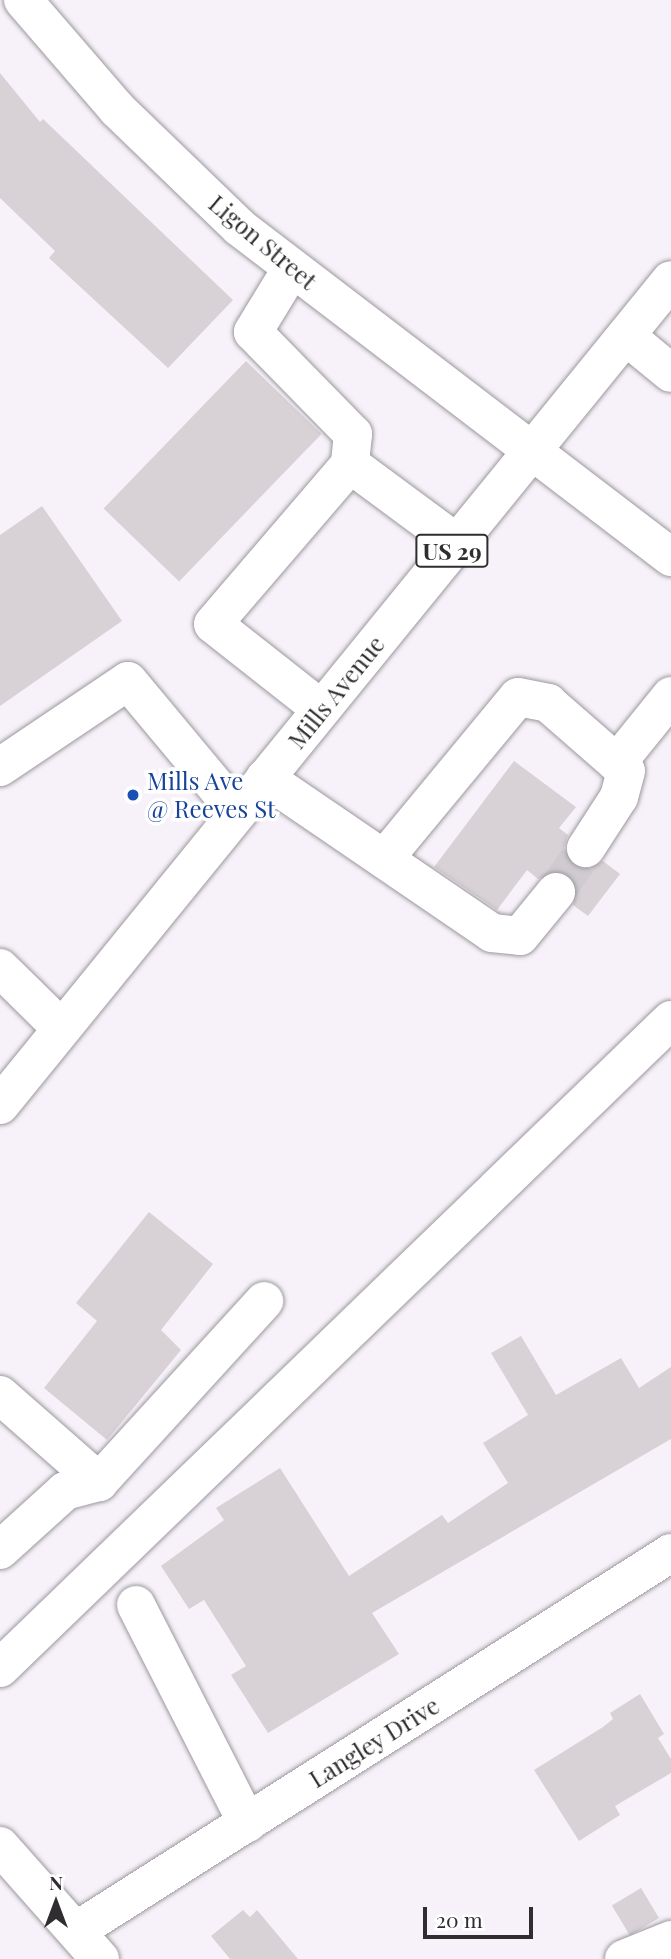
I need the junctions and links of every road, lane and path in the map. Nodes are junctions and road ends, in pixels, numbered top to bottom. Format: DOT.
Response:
graph roads {
  1 [pos="23,0"];
  2 [pos="292,268"];
  3 [pos="671,279"];
  4 [pos="626,336"];
  5 [pos="671,373"];
  6 [pos="534,449"];
  7 [pos="350,464"];
  8 [pos="457,544"];
  9 [pos="671,557"];
  10 [pos="671,696"];
  11 [pos="321,709"];
  12 [pos="617,763"];
  13 [pos="0,767"];
  14 [pos="265,778"];
  15 [pos="237,812"];
  16 [pos="586,848"];
  17 [pos="384,859"];
  18 [pos="556,892"];
  19 [pos="0,968"];
  20 [pos="671,1020"];
  21 [pos="61,1028"];
  22 [pos="0,1105"];
  23 [pos="264,1301"];
  24 [pos="0,1395"];
  25 [pos="99,1482"];
  26 [pos="0,1550"];
  27 [pos="671,1553"];
  28 [pos="136,1605"];
  29 [pos="0,1668"];
  30 [pos="247,1823"];
  31 [pos="0,1846"];
  32 [pos="671,1940"];
  33 [pos="88,1945"];
  34 [pos="624,1959"];
  1 -- 2 [label="street, Ligon Street"];
  2 -- 6 [label="street, Ligon Street"];
  2 -- 7 [label="street"];
  3 -- 4 [label="street, Mills Avenue / US 29"];
  4 -- 5 [label="street"];
  4 -- 6 [label="street, Mills Avenue / US 29"];
  6 -- 8 [label="street, Mills Avenue / US 29"];
  6 -- 9 [label="street, Ligon Street"];
  7 -- 8 [label="street"];
  7 -- 11 [label="street"];
  8 -- 11 [label="street, Mills Avenue / US 29"];
  10 -- 12 [label="street"];
  11 -- 14 [label="street, Mills Avenue / US 29"];
  12 -- 16 [label="street"];
  12 -- 17 [label="street"];
  13 -- 15 [label="street"];
  14 -- 15 [label="street, Mills Avenue / US 29"];
  14 -- 17 [label="street"];
  15 -- 21 [label="street, Mills Avenue / US 29"];
  17 -- 18 [label="street"];
  19 -- 21 [label="street"];
  20 -- 29 [label="street"];
  21 -- 22 [label="street, Mills Avenue / US 29"];
  23 -- 25 [label="street"];
  24 -- 25 [label="street"];
  25 -- 26 [label="street"];
  27 -- 30 [label="street, Langley Drive"];
  28 -- 30 [label="street"];
  30 -- 33 [label="street, Langley Drive"];
  31 -- 33 [label="street"];
  32 -- 34 [label="street"];
}
